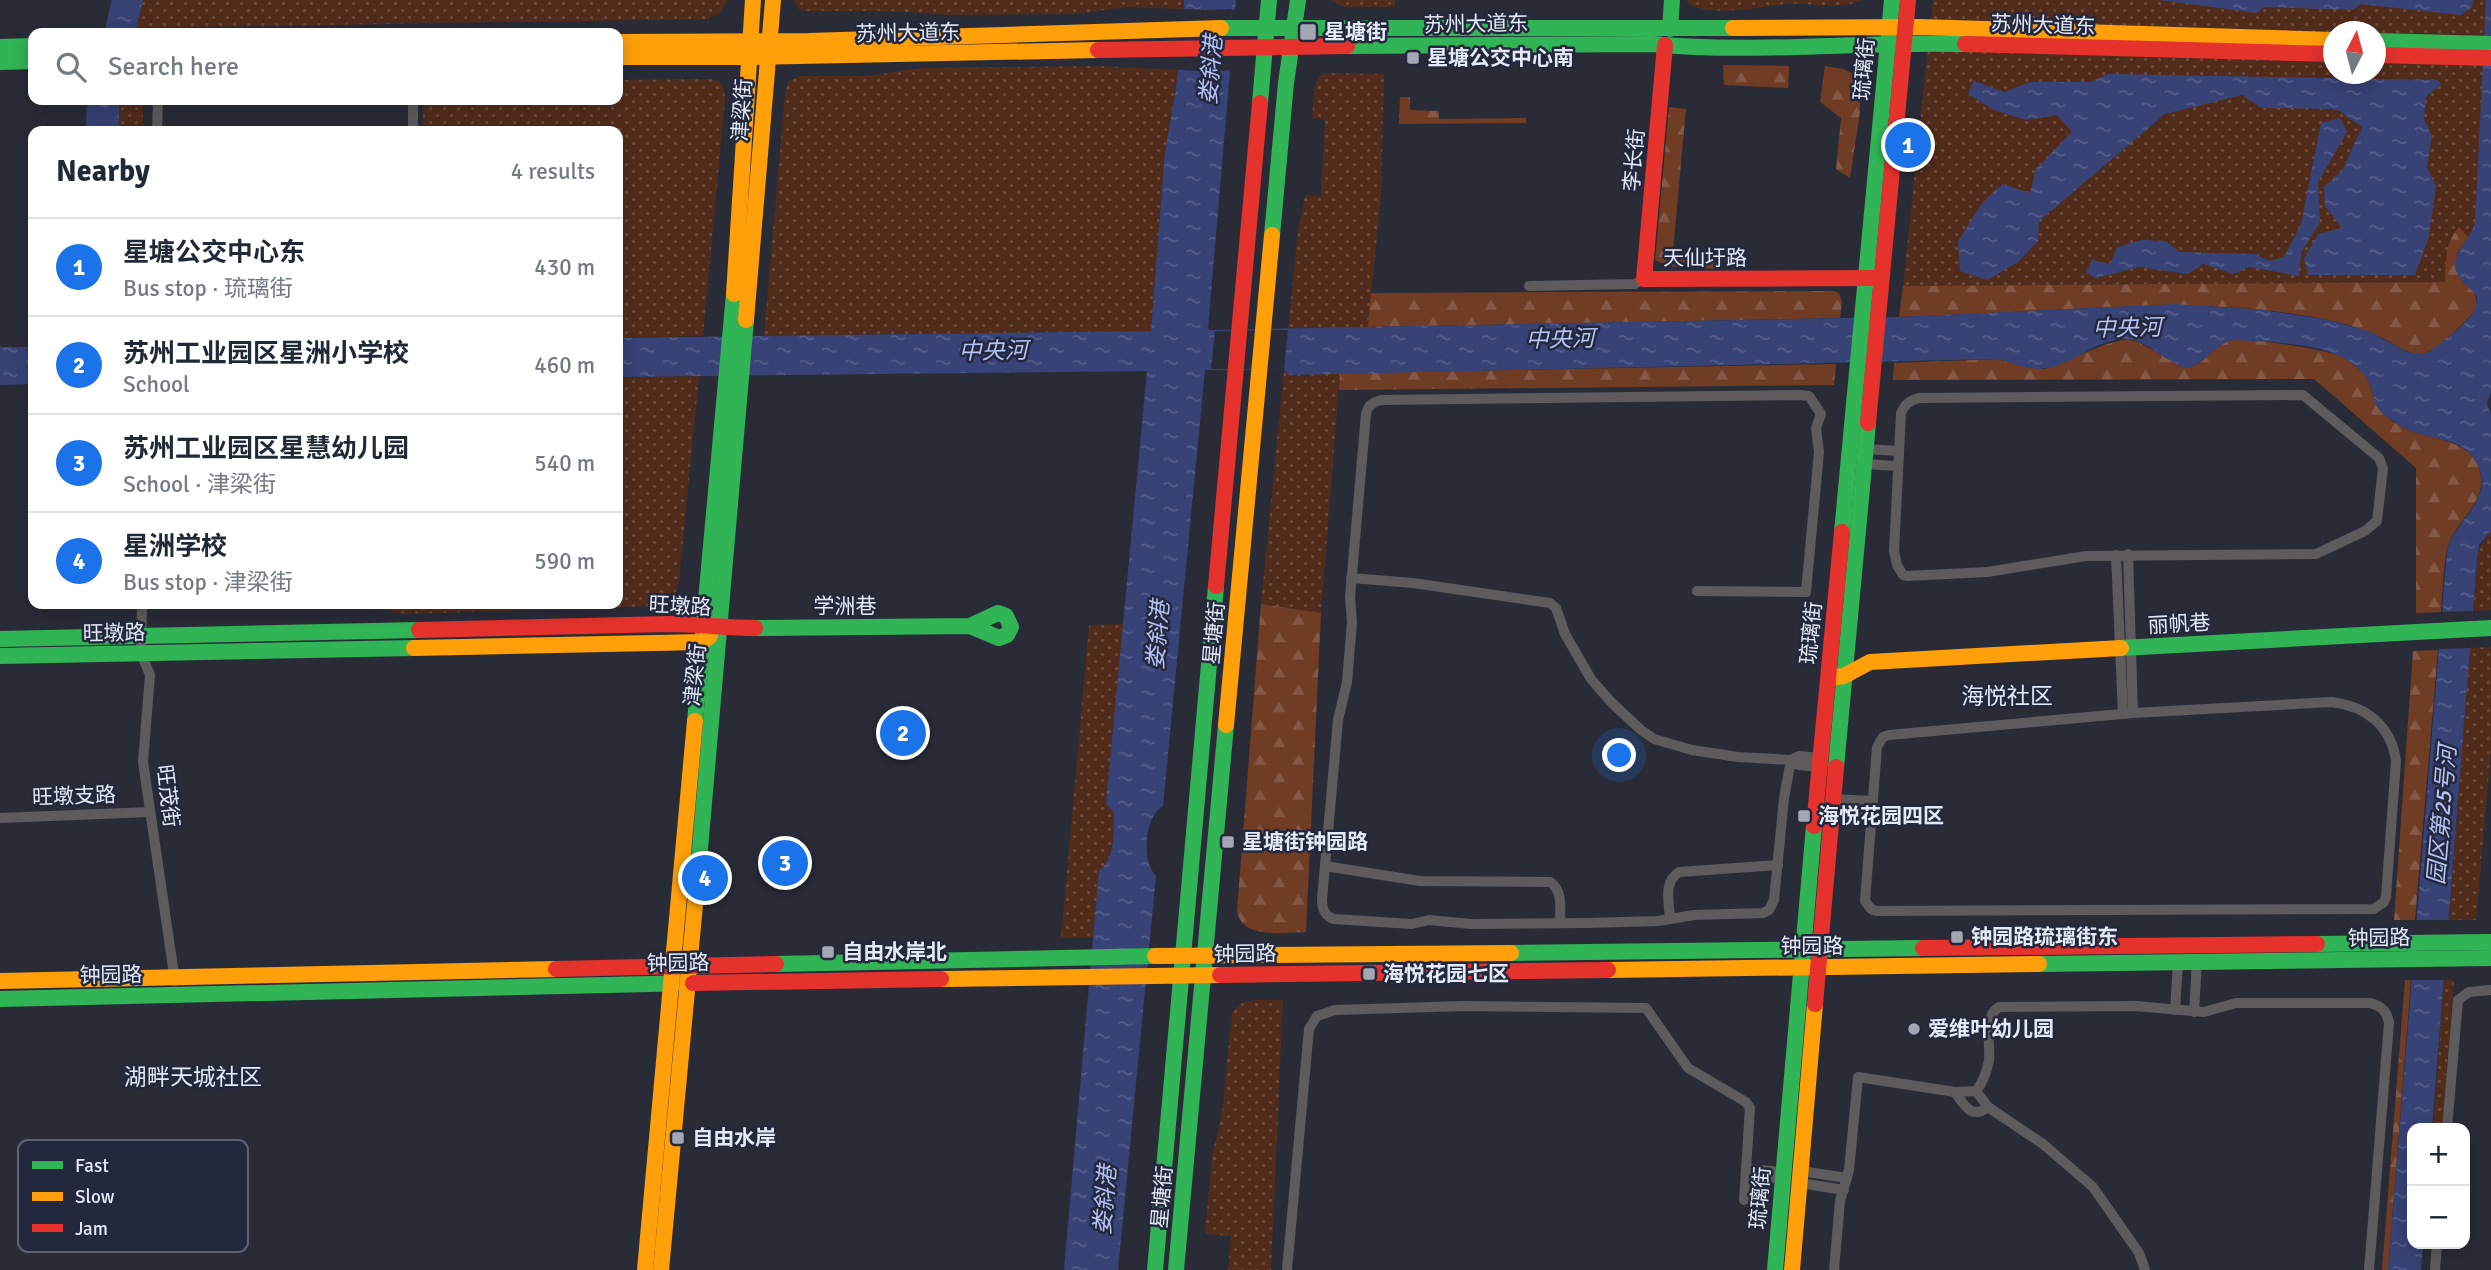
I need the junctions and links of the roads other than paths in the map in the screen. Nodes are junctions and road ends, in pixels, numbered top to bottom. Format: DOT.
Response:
graph roads {
  1 [pos="753,0"];
  2 [pos="772,0"];
  3 [pos="1269,0"];
  4 [pos="1298,0"];
  5 [pos="1666,0"];
  6 [pos="1672,0"];
  7 [pos="1892,0"];
  8 [pos="1908,0"];
  9 [pos="1266,27"];
  10 [pos="1295,28"];
  11 [pos="1667,34"];
  12 [pos="1896,35"];
  13 [pos="2323,40"];
  14 [pos="623,42"];
  15 [pos="2386,42"];
  16 [pos="28,46"];
  17 [pos="0,47"];
  18 [pos="1264,47"];
  19 [pos="1291,48"];
  20 [pos="759,49"];
  21 [pos="2486,51"];
  22 [pos="2323,54"];
  23 [pos="2386,55"];
  24 [pos="623,57"];
  25 [pos="28,61"];
  26 [pos="0,62"];
  27 [pos="158,105"];
  28 [pos="413,105"];
  29 [pos="157,126"];
  30 [pos="413,126"];
  31 [pos="1866,278"];
  32 [pos="1883,278"];
  33 [pos="1644,279"];
  34 [pos="1529,286"];
  35 [pos="1870,317"];
  36 [pos="1898,451"];
  37 [pos="1866,456"];
  38 [pos="1897,466"];
  39 [pos="2122,555"];
  40 [pos="1352,578"];
  41 [pos="1697,592"];
  42 [pos="142,609"];
  43 [pos="712,626"];
  44 [pos="970,626"];
  45 [pos="2491,628"];
  46 [pos="141,636"];
  47 [pos="0,639"];
  48 [pos="702,642"];
  49 [pos="2125,648"];
  50 [pos="1839,649"];
  51 [pos="141,653"];
  52 [pos="0,656"];
  53 [pos="1870,662"];
  54 [pos="1836,677"];
  55 [pos="2128,714"];
  56 [pos="1791,760"];
  57 [pos="1820,762"];
  58 [pos="1872,801"];
  59 [pos="1833,805"];
  60 [pos="150,812"];
  61 [pos="1871,814"];
  62 [pos="0,818"];
  63 [pos="1778,865"];
  64 [pos="1325,866"];
  65 [pos="1670,919"];
  66 [pos="1560,923"];
  67 [pos="2491,942"];
  68 [pos="1820,949"];
  69 [pos="1803,950"];
  70 [pos="2413,950"];
  71 [pos="2446,950"];
  72 [pos="1183,956"];
  73 [pos="1206,956"];
  74 [pos="2491,958"];
  75 [pos="2197,961"];
  76 [pos="2178,962"];
  77 [pos="680,966"];
  78 [pos="1801,968"];
  79 [pos="1818,968"];
  80 [pos="1181,976"];
  81 [pos="1203,976"];
  82 [pos="174,977"];
  83 [pos="0,981"];
  84 [pos="679,983"];
  85 [pos="2491,990"];
  86 [pos="177,995"];
  87 [pos="0,999"];
  88 [pos="2175,1010"];
  89 [pos="2194,1012"];
  90 [pos="1976,1091"];
  91 [pos="1955,1092"];
  92 [pos="1988,1107"];
  93 [pos="2447,1123"];
  94 [pos="1746,1173"];
  95 [pos="1783,1175"];
  96 [pos="1800,1177"];
  97 [pos="1845,1184"];
  98 [pos="1744,1199"];
  99 [pos="2437,1249"];
  100 [pos="645,1270"];
  101 [pos="661,1270"];
  102 [pos="1155,1270"];
  103 [pos="1176,1270"];
  104 [pos="1287,1270"];
  105 [pos="1775,1270"];
  106 [pos="1792,1270"];
  107 [pos="1834,1270"];
  108 [pos="2145,1270"];
  109 [pos="2369,1270"];
  110 [pos="2435,1270"];
  1 -- 20 [label="main road, 津梁街"];
  2 -- 20 [label="main road, 津梁街"];
  3 -- 9 [label="main road, 星塘街"];
  4 -- 10 [label="main road, 星塘街"];
  5 -- 11 [label="main road, 李长街"];
  6 -- 11 [label="main road, 李长街"];
  7 -- 12 [label="main road, 琉璃街"];
  8 -- 12 [label="main road, 琉璃街"];
  9 -- 10 [label="main road, 苏州大道东"];
  9 -- 18 [label="main road, 星塘街"];
  9 -- 20 [label="main road, 苏州大道东"];
  10 -- 11 [label="main road, 苏州大道东"];
  10 -- 19 [label="main road, 星塘街"];
  11 -- 12 [label="main road, 苏州大道东"];
  11 -- 19 [label="main road, 苏州大道东"];
  11 -- 33 [label="main road, 李长街"];
  12 -- 13 [label="main road, 苏州大道东"];
  12 -- 22 [label="main road, 苏州大道东"];
  12 -- 31 [label="main road, 琉璃街"];
  12 -- 32 [label="main road, 琉璃街"];
  14 -- 20 [label="main road, 苏州大道东"];
  15 -- 21 [label="main road"];
  16 -- 17 [label="main road"];
  18 -- 19 [label="main road, 苏州大道东"];
  18 -- 20 [label="main road, 苏州大道东"];
  18 -- 72 [label="main road, 星塘街"];
  19 -- 73 [label="main road, 星塘街"];
  20 -- 24 [label="main road, 苏州大道东"];
  20 -- 43 [label="main road, 津梁街"];
  21 -- 23 [label="main road"];
  25 -- 26 [label="main road"];
  27 -- 29 [label="street"];
  28 -- 30 [label="street"];
  31 -- 32 [label="main road, 天仙圩路"];
  31 -- 33 [label="main road, 天仙圩路"];
  31 -- 35 [label="main road, 琉璃街"];
  32 -- 35 [label="main road, 琉璃街"];
  33 -- 34 [label="street, 天仙圩路"];
  35 -- 37 [label="main road, 琉璃街"];
  35 -- 50 [label="main road, 琉璃街"];
  36 -- 37 [label="street"];
  36 -- 38 [label="street"];
  36 -- 39 [label="street"];
  37 -- 38 [label="street"];
  37 -- 50 [label="main road, 琉璃街"];
  38 -- 39 [label="street"];
  39 -- 49 [label="street"];
  40 -- 41 [label="street"];
  40 -- 56 [label="street"];
  40 -- 64 [label="street"];
  42 -- 46 [label="street, 旺茂街"];
  43 -- 44 [label="main road, 学洲巷"];
  43 -- 46 [label="main road, 旺墩路"];
  43 -- 48 [label="main road, 津梁街"];
  43 -- 77 [label="main road, 津梁街"];
  45 -- 49 [label="main road, 丽帆巷"];
  46 -- 47 [label="main road, 旺墩路"];
  46 -- 51 [label="street, 旺茂街"];
  48 -- 51 [label="main road, 旺墩路"];
  48 -- 77 [label="main road, 津梁街"];
  49 -- 53 [label="main road, 丽帆巷"];
  49 -- 55 [label="street"];
  50 -- 53 [label="main road"];
  50 -- 54 [label="main road, 琉璃街"];
  51 -- 52 [label="main road, 旺墩路"];
  51 -- 60 [label="street, 旺茂街"];
  53 -- 54 [label="main road, 丽帆巷"];
  54 -- 57 [label="main road, 琉璃街"];
  54 -- 59 [label="main road, 琉璃街"];
  55 -- 58 [label="street"];
  55 -- 61 [label="street"];
  56 -- 57 [label="street"];
  56 -- 63 [label="street"];
  57 -- 69 [label="main road, 琉璃街"];
  58 -- 59 [label="street"];
  58 -- 61 [label="street"];
  59 -- 61 [label="street"];
  59 -- 68 [label="main road, 琉璃街"];
  60 -- 62 [label="street, 旺墩支路"];
  60 -- 82 [label="street, 旺茂街"];
  63 -- 65 [label="street"];
  63 -- 65 [label="street"];
  64 -- 66 [label="street"];
  64 -- 66 [label="street"];
  65 -- 66 [label="street"];
  67 -- 71 [label="main road, 钟园路"];
  68 -- 69 [label="main road, 钟园路"];
  68 -- 70 [label="main road, 钟园路"];
  68 -- 79 [label="main road, 琉璃街"];
  69 -- 73 [label="main road, 钟园路"];
  69 -- 78 [label="main road, 琉璃街"];
  70 -- 71 [label="main road, 钟园路"];
  70 -- 75 [label="main road, 钟园路"];
  71 -- 74 [label="main road, 钟园路"];
  72 -- 73 [label="main road, 钟园路"];
  72 -- 77 [label="main road, 钟园路"];
  72 -- 80 [label="main road, 星塘街"];
  73 -- 81 [label="main road, 星塘街"];
  75 -- 76 [label="main road, 钟园路"];
  75 -- 89 [label="street"];
  76 -- 79 [label="main road, 钟园路"];
  76 -- 88 [label="street"];
  77 -- 82 [label="main road, 钟园路"];
  77 -- 84 [label="main road, 津梁街"];
  78 -- 79 [label="main road, 钟园路"];
  78 -- 81 [label="main road, 钟园路"];
  78 -- 95 [label="main road, 琉璃街"];
  79 -- 96 [label="main road, 琉璃街"];
  80 -- 81 [label="main road, 钟园路"];
  80 -- 84 [label="main road, 钟园路"];
  80 -- 102 [label="main road, 星塘街"];
  81 -- 103 [label="main road, 星塘街"];
  82 -- 83 [label="main road, 钟园路"];
  82 -- 86 [label="street, 旺茂街"];
  84 -- 86 [label="main road, 钟园路"];
  84 -- 100 [label="main road, 津梁街"];
  84 -- 101 [label="main road, 津梁街"];
  85 -- 93 [label="street"];
  86 -- 87 [label="main road, 钟园路"];
  88 -- 89 [label="street"];
  88 -- 90 [label="street"];
  89 -- 109 [label="street"];
  90 -- 91 [label="street"];
  90 -- 92 [label="street"];
  91 -- 92 [label="street"];
  91 -- 97 [label="street"];
  92 -- 108 [label="street"];
  94 -- 95 [label="street"];
  94 -- 98 [label="street"];
  94 -- 104 [label="street"];
  95 -- 105 [label="main road, 琉璃街"];
  96 -- 97 [label="street"];
  96 -- 106 [label="main road, 琉璃街"];
  97 -- 107 [label="street"];
  99 -- 110 [label="street"];
}
